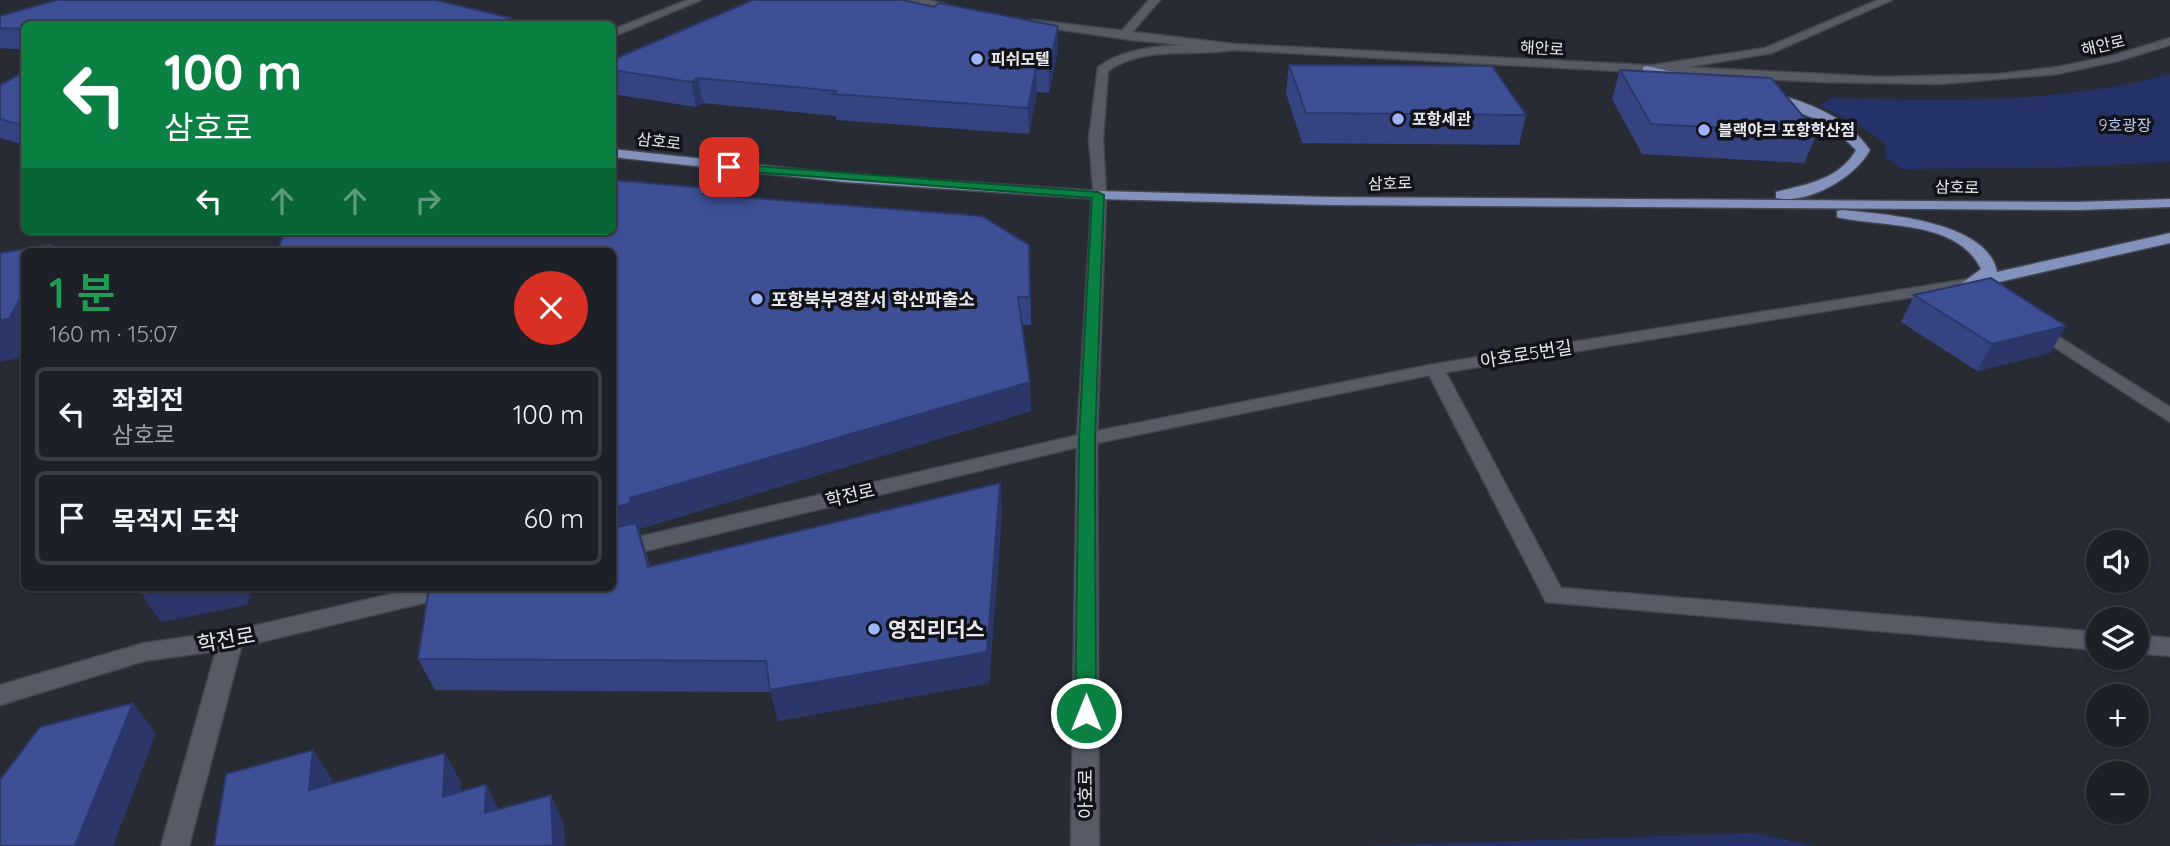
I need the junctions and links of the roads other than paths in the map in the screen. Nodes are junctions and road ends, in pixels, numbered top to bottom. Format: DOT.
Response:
graph roads {
  1 [pos="696,0"];
  2 [pos="912,0"];
  3 [pos="1155,0"];
  4 [pos="1887,0"];
  5 [pos="972,11"];
  6 [pos="1025,22"];
  7 [pos="616,32"];
  8 [pos="1123,36"];
  9 [pos="2170,41"];
  10 [pos="1234,47"];
  11 [pos="1647,70"];
  12 [pos="616,153"];
  13 [pos="1098,195"];
  14 [pos="1740,202"];
  15 [pos="2170,203"];
  16 [pos="2170,239"];
  17 [pos="1969,284"];
  18 [pos="1991,298"];
  19 [pos="2025,321"];
  20 [pos="1434,369"];
  21 [pos="2170,416"];
  22 [pos="1087,439"];
  23 [pos="616,550"];
  24 [pos="440,591"];
  25 [pos="231,640"];
  26 [pos="2086,640"];
  27 [pos="2149,645"];
  28 [pos="2170,647"];
  29 [pos="0,695"];
  30 [pos="175,846"];
  31 [pos="1085,846"];
  1 -- 7 [label="street"];
  2 -- 5 [label="street"];
  3 -- 8 [label="street"];
  4 -- 11 [label="street"];
  6 -- 8 [label="street, 해안로"];
  8 -- 10 [label="street, 해안로"];
  9 -- 11 [label="street, 해안로"];
  10 -- 11 [label="street, 해안로"];
  10 -- 13 [label="street, 아호로"];
  11 -- 14 [label="main road"];
  12 -- 13 [label="main road, 삼호로"];
  13 -- 14 [label="main road, 삼호로"];
  13 -- 22 [label="street, 아호로"];
  14 -- 15 [label="main road, 삼호로"];
  14 -- 17 [label="main road"];
  16 -- 17 [label="main road"];
  17 -- 18 [label="lane"];
  17 -- 20 [label="street, 아호로5번길"];
  19 -- 21 [label="lane"];
  20 -- 22 [label="street, 아호로5번길"];
  20 -- 26 [label="street"];
  22 -- 23 [label="street, 학전로"];
  22 -- 31 [label="street, 아호로"];
  24 -- 25 [label="street, 학전로"];
  25 -- 29 [label="street, 학전로"];
  25 -- 30 [label="street"];
  27 -- 28 [label="street"];
}
